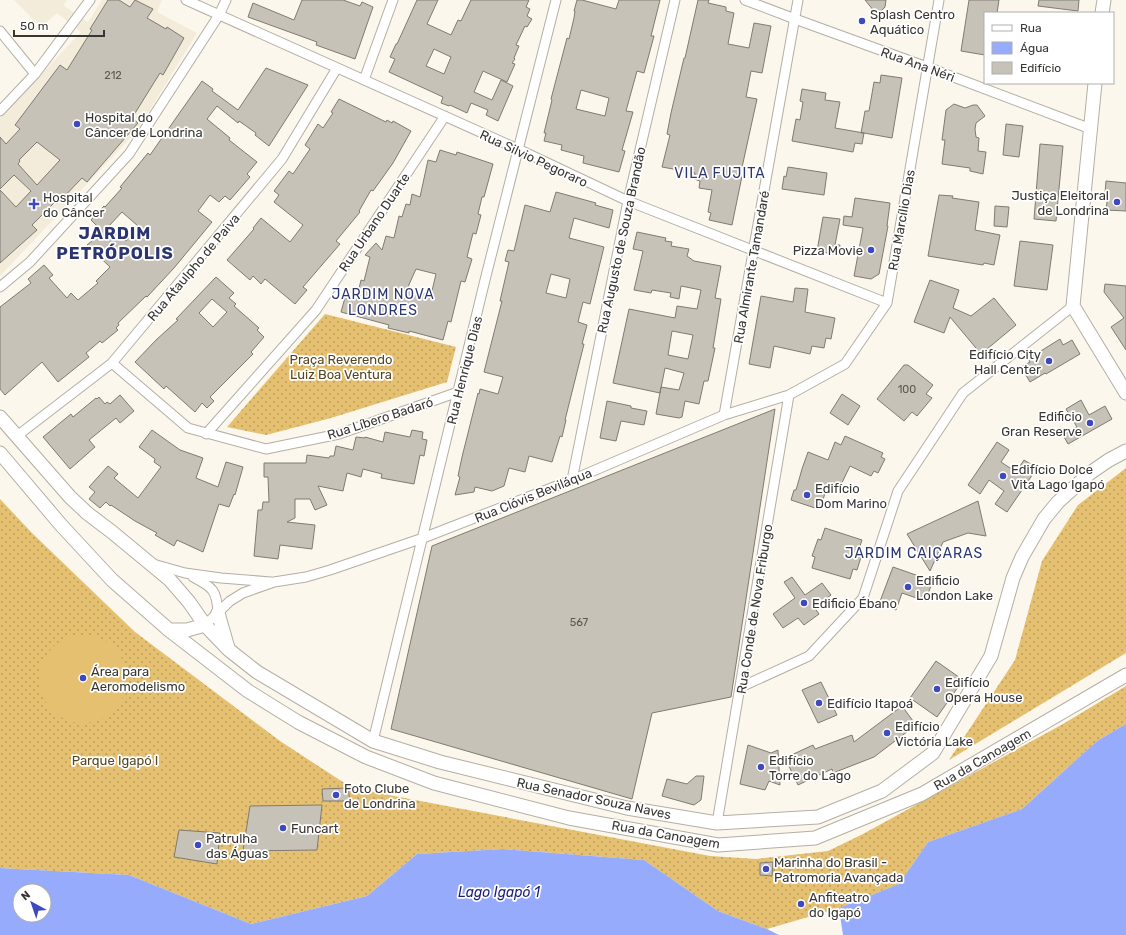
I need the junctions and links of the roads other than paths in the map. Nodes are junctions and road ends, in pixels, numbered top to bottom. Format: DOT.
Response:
graph roads {
  1 [pos="90,0"];
  2 [pos="186,0"];
  3 [pos="226,0"];
  4 [pos="393,0"];
  5 [pos="556,0"];
  6 [pos="675,0"];
  7 [pos="745,0"];
  8 [pos="798,0"];
  9 [pos="939,0"];
  10 [pos="1104,0"];
  11 [pos="1102,12"];
  12 [pos="219,15"];
  13 [pos="794,20"];
  14 [pos="0,31"];
  15 [pos="928,67"];
  16 [pos="337,68"];
  17 [pos="35,74"];
  18 [pos="364,80"];
  19 [pos="1095,84"];
  20 [pos="0,112"];
  21 [pos="444,116"];
  22 [pos="1091,129"];
  23 [pos="518,150"];
  24 [pos="628,201"];
  25 [pos="754,251"];
  26 [pos="0,287"];
  27 [pos="887,303"];
  28 [pos="1073,306"];
  29 [pos="112,363"];
  30 [pos="458,392"];
  31 [pos="1126,393"];
  32 [pos="789,395"];
  33 [pos="724,415"];
  34 [pos="0,417"];
  35 [pos="206,434"];
  36 [pos="17,436"];
  37 [pos="1126,451"];
  38 [pos="0,453"];
  39 [pos="572,480"];
  40 [pos="423,538"];
  41 [pos="149,562"];
  42 [pos="185,573"];
  43 [pos="274,582"];
  44 [pos="218,614"];
  45 [pos="204,625"];
  46 [pos="169,630"];
  47 [pos="228,650"];
  48 [pos="1126,675"];
  49 [pos="741,687"];
  50 [pos="372,741"];
  51 [pos="717,823"];
  1 -- 17 [label="street"];
  2 -- 12 [label="street, Rua Silvio Pegoraro"];
  3 -- 12 [label="street"];
  4 -- 18 [label="street"];
  5 -- 23 [label="street, Rua Henrique Dias"];
  6 -- 24 [label="street, Rua Augusto de Souza Brandão"];
  7 -- 13 [label="street, Rua Ana Néri"];
  8 -- 13 [label="street, Rua Almirante Tamandaré"];
  9 -- 15 [label="street, Rua Marcílio Dias"];
  10 -- 11 [label="main road"];
  12 -- 16 [label="street, Rua Silvio Pegoraro"];
  12 -- 26 [label="street"];
  13 -- 15 [label="street, Rua Ana Néri"];
  13 -- 25 [label="street, Rua Almirante Tamandaré"];
  14 -- 17 [label="street"];
  15 -- 22 [label="street, Rua Ana Néri"];
  15 -- 27 [label="street, Rua Marcílio Dias"];
  16 -- 18 [label="street, Rua Silvio Pegoraro"];
  16 -- 29 [label="street, Rua Ataulpho de Paiva"];
  17 -- 20 [label="street"];
  18 -- 21 [label="street, Rua Silvio Pegoraro"];
  19 -- 22 [label="main road"];
  21 -- 23 [label="street, Rua Silvio Pegoraro"];
  21 -- 35 [label="street, Rua Urbano Duarte"];
  22 -- 28 [label="main road"];
  23 -- 24 [label="street, Rua Silvio Pegoraro"];
  23 -- 30 [label="street, Rua Henrique Dias"];
  24 -- 25 [label="street, Rua Silvio Pegoraro"];
  24 -- 39 [label="street, Rua Augusto de Souza Brandão"];
  25 -- 27 [label="street, Rua Silvio Pegoraro"];
  25 -- 33 [label="street, Rua Almirante Tamandaré"];
  27 -- 32 [label="street, Rua Marcílio Dias"];
  28 -- 31 [label="main road"];
  28 -- 49 [label="street"];
  29 -- 35 [label="street, Rua Líbero Badaró"];
  29 -- 36 [label="street, Rua Ataulpho de Paiva"];
  30 -- 35 [label="street, Rua Líbero Badaró"];
  30 -- 40 [label="street, Rua Henrique Dias"];
  32 -- 33 [label="street, Rua Clóvis Beviláqua"];
  32 -- 49 [label="street, Rua Conde de Nova Friburgo"];
  33 -- 39 [label="street, Rua Clóvis Beviláqua"];
  34 -- 36 [label="main road, Rua Senador Souza Naves"];
  36 -- 41 [label="main road, Rua Senador Souza Naves"];
  37 -- 51 [label="main road, Rua Senador Souza Naves"];
  38 -- 46 [label="main road, Rua da Canoagem"];
  39 -- 40 [label="street, Rua Clóvis Beviláqua"];
  40 -- 43 [label="street, Rua Clóvis Beviláqua"];
  40 -- 50 [label="street, Rua Henrique Dias"];
  41 -- 42 [label="street, Rua Clóvis Beviláqua"];
  41 -- 45 [label="main road, Rua Senador Souza Naves"];
  42 -- 43 [label="street, Rua Clóvis Beviláqua"];
  42 -- 44 [label="street"];
  43 -- 44 [label="street, Rua Clóvis Beviláqua"];
  44 -- 45 [label="street, Rua Clóvis Beviláqua"];
  44 -- 47 [label="main road"];
  45 -- 46 [label="main road"];
  45 -- 47 [label="main road, Rua Senador Souza Naves"];
  46 -- 48 [label="main road, Rua da Canoagem"];
  47 -- 50 [label="main road, Rua Senador Souza Naves"];
  49 -- 51 [label="street, Rua Conde de Nova Friburgo"];
  50 -- 51 [label="main road, Rua Senador Souza Naves"];
}
